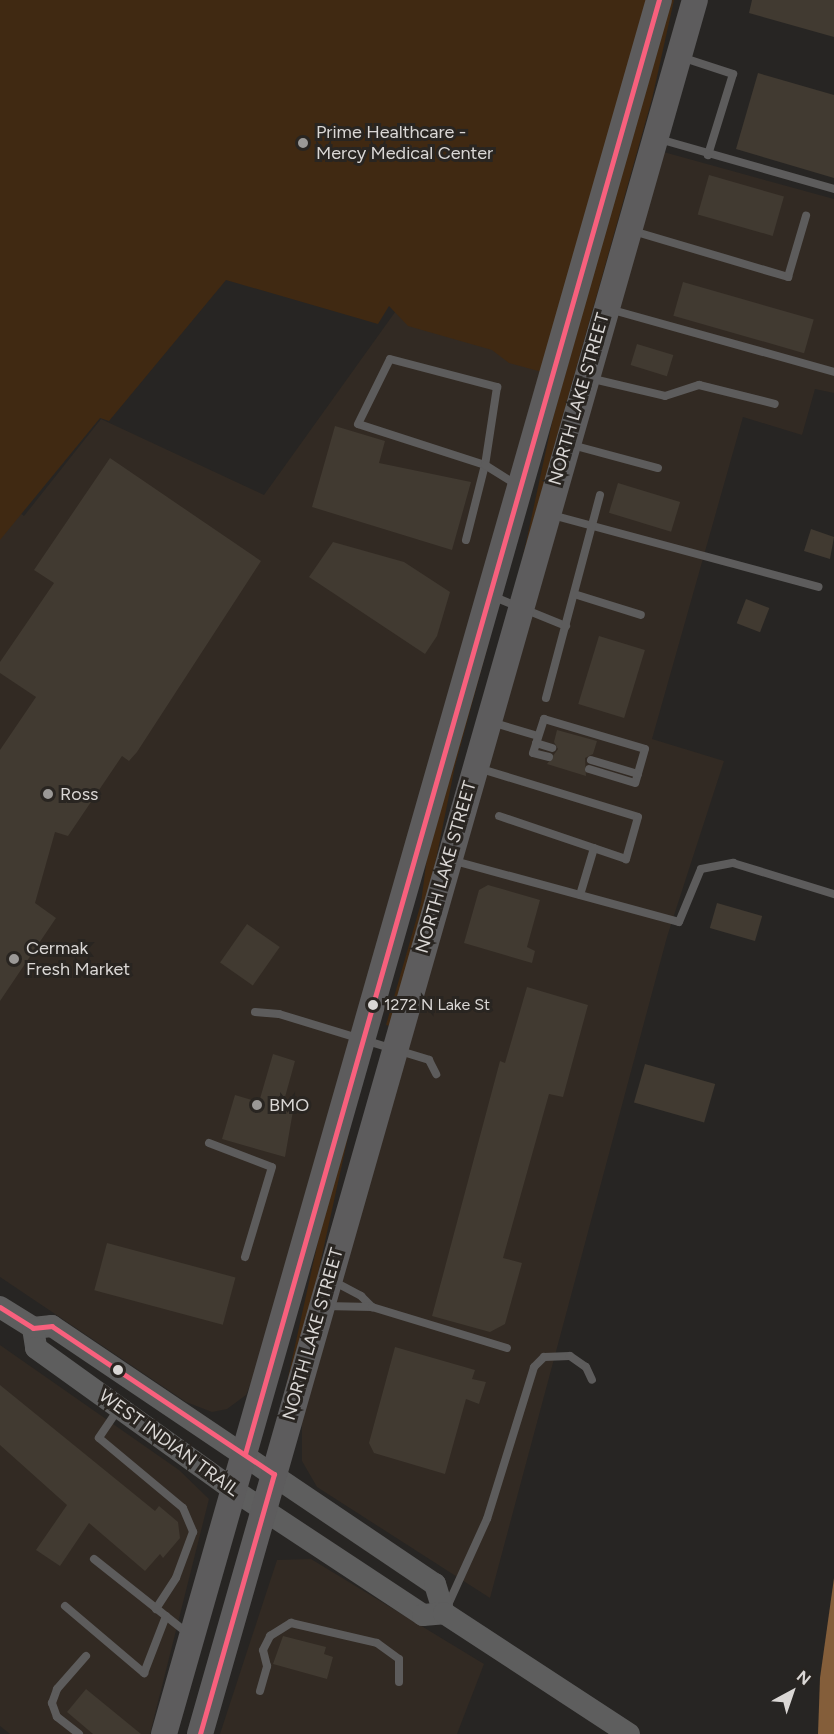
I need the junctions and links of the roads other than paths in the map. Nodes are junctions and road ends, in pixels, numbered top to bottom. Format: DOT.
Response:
graph roads {
  1 [pos="659,0"];
  2 [pos="694,0"];
  3 [pos="677,56"];
  4 [pos="653,137"];
  5 [pos="708,155"];
  6 [pos="834,189"];
  7 [pos="806,216"];
  8 [pos="627,230"];
  9 [pos="605,308"];
  10 [pos="834,372"];
  11 [pos="586,378"];
  12 [pos="775,404"];
  13 [pos="566,443"];
  14 [pos="485,465"];
  15 [pos="658,468"];
  16 [pos="519,485"];
  17 [pos="600,495"];
  18 [pos="546,513"];
  19 [pos="592,527"];
  20 [pos="466,540"];
  21 [pos="818,587"];
  22 [pos="574,594"];
  23 [pos="489,595"];
  24 [pos="519,607"];
  25 [pos="641,615"];
  26 [pos="566,626"];
  27 [pos="546,698"];
  28 [pos="487,722"];
  29 [pos="537,740"];
  30 [pos="552,748"];
  31 [pos="549,757"];
  32 [pos="591,760"];
  33 [pos="475,767"];
  34 [pos="589,769"];
  35 [pos="638,774"];
  36 [pos="500,816"];
  37 [pos="594,848"];
  38 [pos="448,859"];
  39 [pos="834,894"];
  40 [pos="580,895"];
  41 [pos="255,1012"];
  42 [pos="362,1040"];
  43 [pos="395,1050"];
  44 [pos="436,1074"];
  45 [pos="209,1143"];
  46 [pos="245,1257"];
  47 [pos="329,1278"];
  48 [pos="0,1307"];
  49 [pos="322,1307"];
  50 [pos="372,1307"];
  51 [pos="33,1328"];
  52 [pos="507,1348"];
  53 [pos="592,1380"];
  54 [pos="119,1408"];
  55 [pos="245,1454"];
  56 [pos="274,1474"];
  57 [pos="235,1491"];
  58 [pos="264,1509"];
  59 [pos="94,1559"];
  60 [pos="65,1606"];
  61 [pos="156,1609"];
  62 [pos="444,1613"];
  63 [pos="166,1616"];
  64 [pos="192,1637"];
  65 [pos="86,1656"];
  66 [pos="399,1682"];
  67 [pos="260,1691"];
  68 [pos="79,1734"];
  69 [pos="164,1734"];
  70 [pos="200,1734"];
  71 [pos="629,1734"];
  1 -- 16 [label="main road, NORTH LAKE STREET"];
  2 -- 3 [label="main road, NORTH LAKE STREET"];
  3 -- 4 [label="main road, NORTH LAKE STREET"];
  3 -- 5 [label="lane"];
  4 -- 5 [label="lane"];
  4 -- 8 [label="main road, NORTH LAKE STREET"];
  5 -- 6 [label="lane"];
  7 -- 8 [label="lane"];
  8 -- 9 [label="main road, NORTH LAKE STREET"];
  9 -- 10 [label="lane"];
  9 -- 11 [label="main road, NORTH LAKE STREET"];
  11 -- 12 [label="lane"];
  11 -- 13 [label="main road, NORTH LAKE STREET"];
  13 -- 15 [label="lane"];
  13 -- 18 [label="main road, NORTH LAKE STREET"];
  14 -- 14 [label="lane"];
  14 -- 16 [label="lane"];
  14 -- 20 [label="lane"];
  16 -- 23 [label="main road, NORTH LAKE STREET"];
  17 -- 19 [label="lane"];
  18 -- 19 [label="lane"];
  18 -- 24 [label="main road, NORTH LAKE STREET"];
  19 -- 21 [label="lane"];
  19 -- 22 [label="lane"];
  22 -- 25 [label="lane"];
  22 -- 26 [label="lane"];
  23 -- 24 [label="lane"];
  23 -- 42 [label="main road, NORTH LAKE STREET"];
  24 -- 26 [label="lane"];
  24 -- 28 [label="main road, NORTH LAKE STREET"];
  26 -- 27 [label="lane"];
  28 -- 29 [label="lane"];
  28 -- 33 [label="main road, NORTH LAKE STREET"];
  29 -- 30 [label="lane"];
  29 -- 31 [label="lane"];
  29 -- 35 [label="lane"];
  32 -- 35 [label="lane"];
  33 -- 37 [label="lane"];
  33 -- 38 [label="main road, NORTH LAKE STREET"];
  34 -- 35 [label="lane"];
  36 -- 37 [label="lane"];
  37 -- 40 [label="lane"];
  38 -- 40 [label="lane"];
  38 -- 43 [label="main road, NORTH LAKE STREET"];
  39 -- 40 [label="lane"];
  41 -- 42 [label="lane"];
  42 -- 43 [label="lane"];
  42 -- 55 [label="main road, NORTH LAKE STREET"];
  43 -- 44 [label="lane"];
  43 -- 47 [label="main road, NORTH LAKE STREET"];
  45 -- 46 [label="lane"];
  47 -- 49 [label="main road, NORTH LAKE STREET"];
  47 -- 50 [label="lane"];
  48 -- 51 [label="main road, WEST INDIAN TRAIL"];
  49 -- 50 [label="lane"];
  49 -- 56 [label="main road, NORTH LAKE STREET"];
  50 -- 52 [label="lane"];
  51 -- 54 [label="main road, WEST INDIAN TRAIL"];
  51 -- 55 [label="main road, WEST INDIAN TRAIL"];
  53 -- 62 [label="lane"];
  54 -- 57 [label="main road, WEST INDIAN TRAIL"];
  54 -- 61 [label="lane"];
  55 -- 56 [label="main road, WEST INDIAN TRAIL"];
  55 -- 57 [label="main road, NORTH LAKE STREET"];
  56 -- 58 [label="main road, NORTH LAKE STREET"];
  56 -- 62 [label="main road, WEST INDIAN TRAIL"];
  57 -- 58 [label="main road, WEST INDIAN TRAIL"];
  57 -- 64 [label="main road, NORTH LAKE STREET"];
  58 -- 62 [label="main road, WEST INDIAN TRAIL"];
  58 -- 70 [label="main road, NORTH LAKE STREET"];
  59 -- 61 [label="lane"];
  60 -- 63 [label="lane"];
  61 -- 63 [label="lane"];
  62 -- 71 [label="main road, WEST INDIAN TRAIL"];
  63 -- 64 [label="lane"];
  64 -- 69 [label="main road, NORTH LAKE STREET"];
  65 -- 68 [label="lane"];
  66 -- 67 [label="lane"];
}
